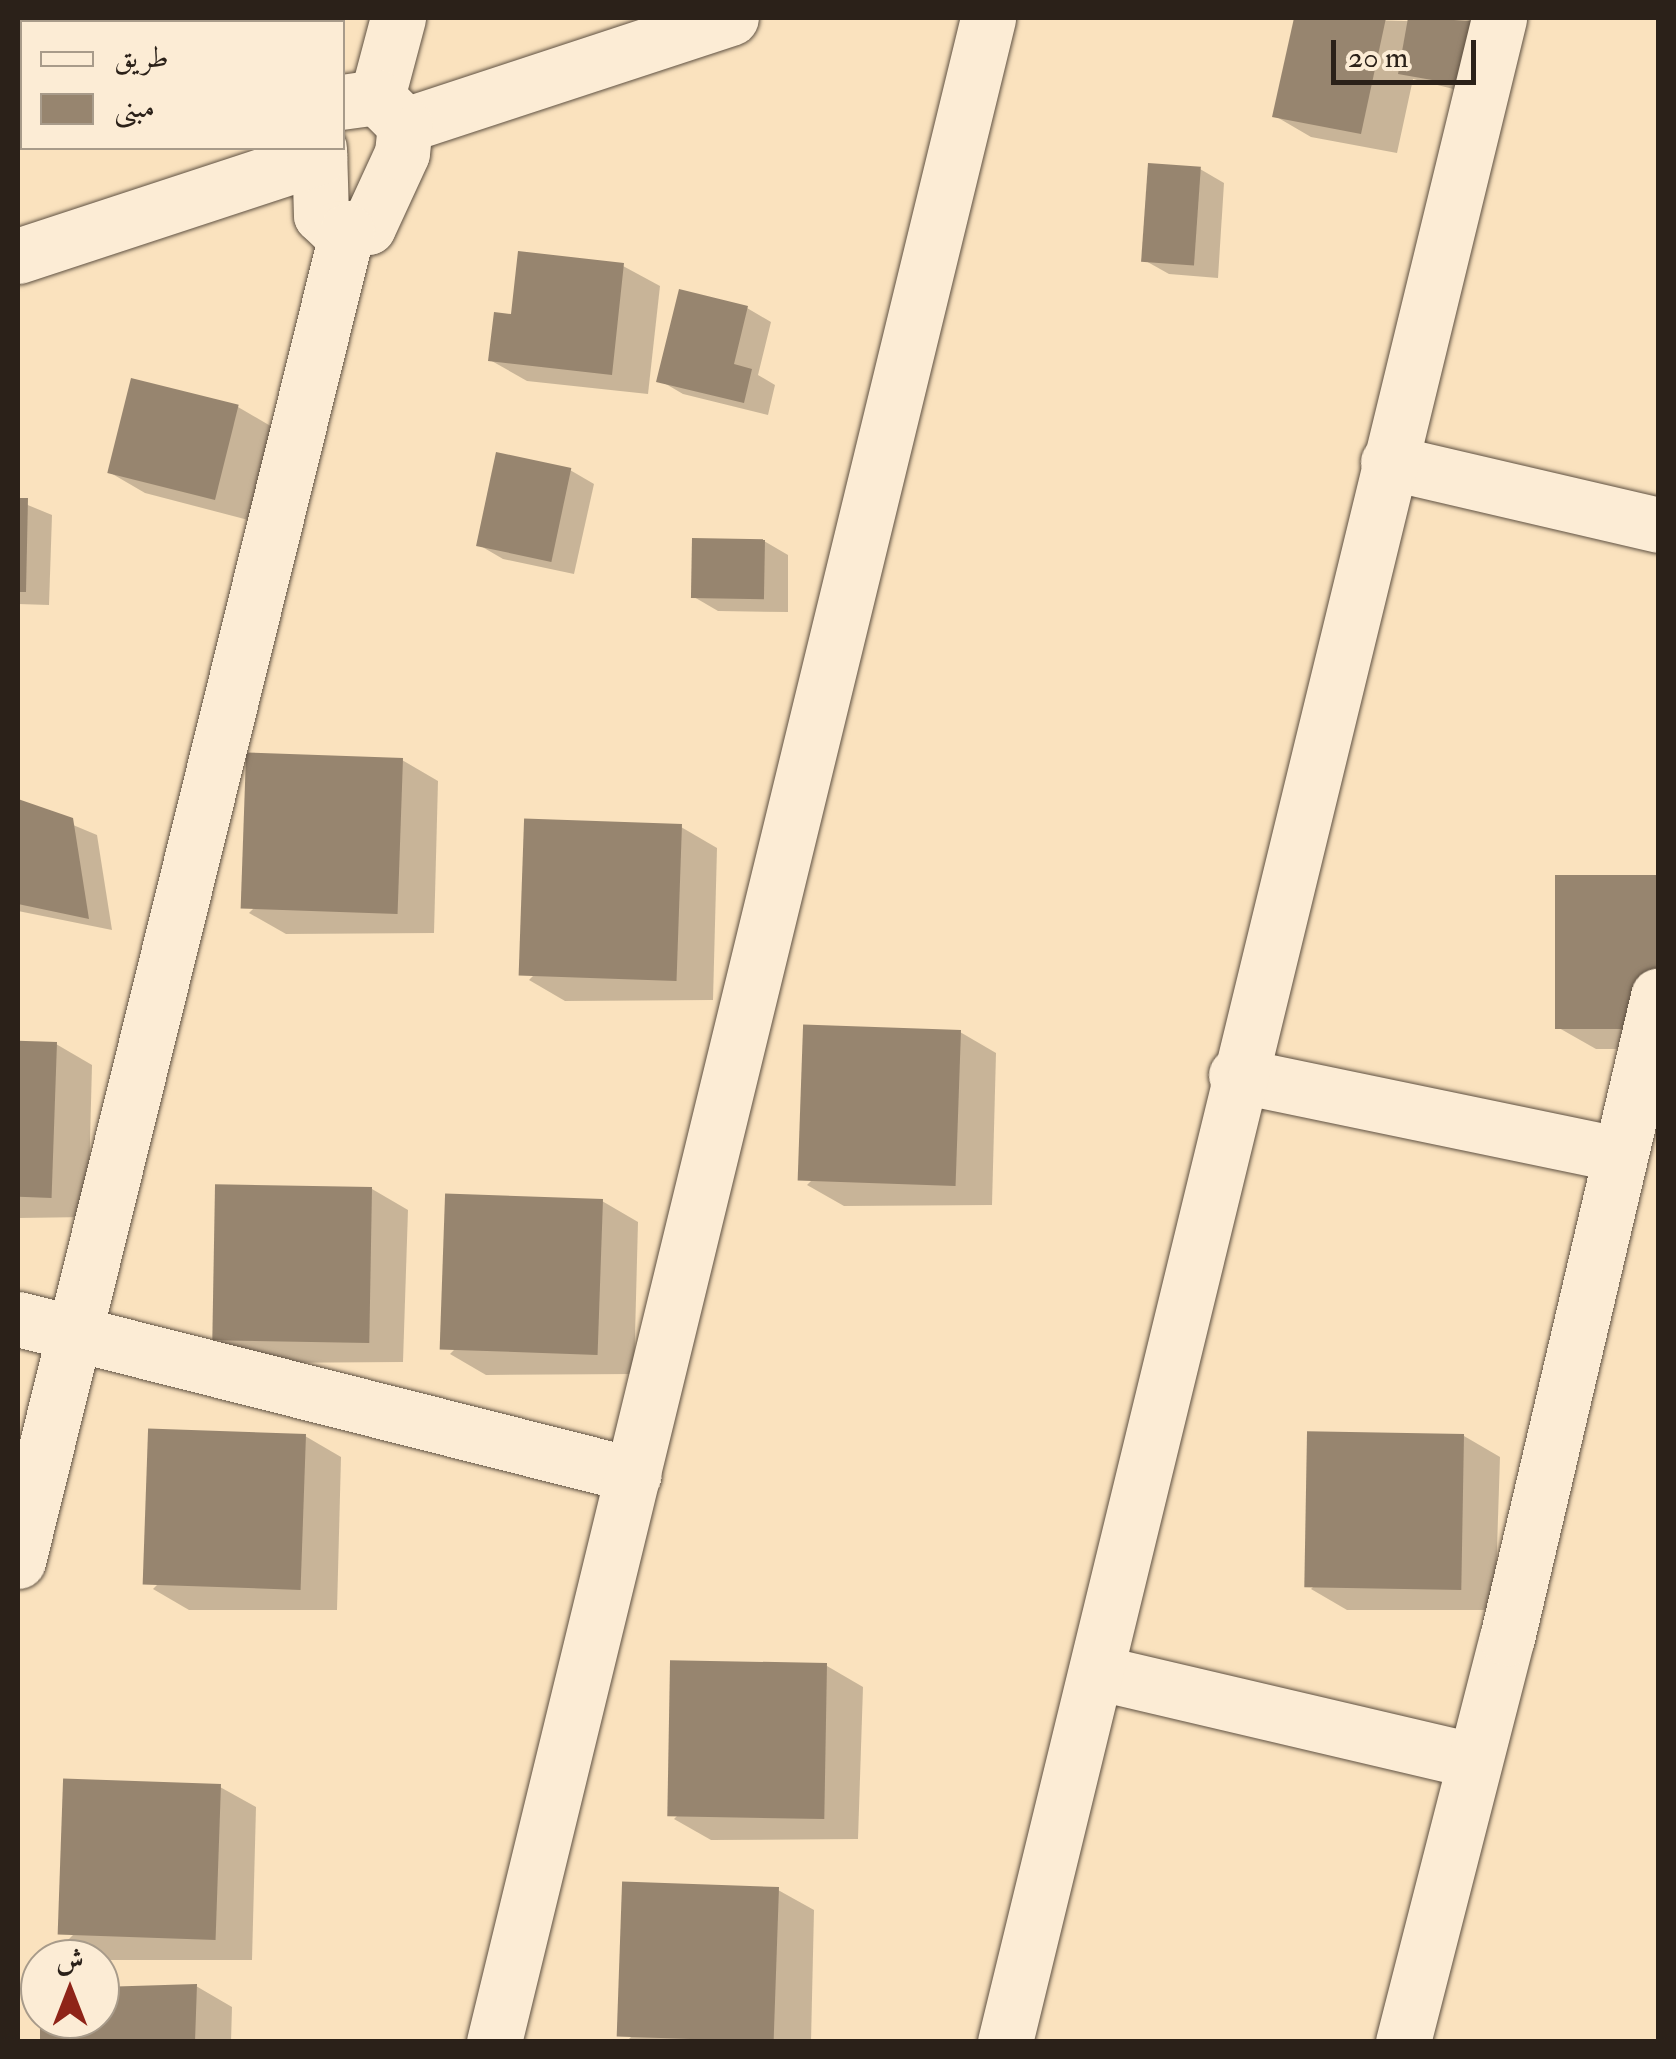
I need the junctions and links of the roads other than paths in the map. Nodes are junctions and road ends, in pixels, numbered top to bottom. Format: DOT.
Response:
graph roads {
  1 [pos="398,18"];
  2 [pos="732,18"];
  3 [pos="988,18"];
  4 [pos="1499,18"];
  5 [pos="375,108"];
  6 [pos="319,152"];
  7 [pos="348,231"];
  8 [pos="18,256"];
  9 [pos="1388,462"];
  10 [pos="1658,526"];
  11 [pos="1658,996"];
  12 [pos="1236,1075"];
  13 [pos="1619,1154"];
  14 [pos="18,1320"];
  15 [pos="76,1333"];
  16 [pos="634,1475"];
  17 [pos="18,1561"];
  18 [pos="1096,1672"];
  19 [pos="1474,1761"];
  20 [pos="494,2042"];
  21 [pos="1004,2042"];
  22 [pos="1403,2042"];
  1 -- 5 [label="street"];
  2 -- 5 [label="street"];
  3 -- 16 [label="street"];
  4 -- 9 [label="street"];
  5 -- 7 [label="street"];
  6 -- 7 [label="street"];
  6 -- 8 [label="street"];
  7 -- 15 [label="street"];
  9 -- 10 [label="street"];
  9 -- 12 [label="street"];
  11 -- 13 [label="street"];
  12 -- 13 [label="street"];
  12 -- 18 [label="street"];
  13 -- 19 [label="street"];
  14 -- 15 [label="street"];
  15 -- 16 [label="street"];
  15 -- 17 [label="street"];
  16 -- 20 [label="street"];
  18 -- 19 [label="street"];
  18 -- 21 [label="street"];
  19 -- 22 [label="street"];
}
